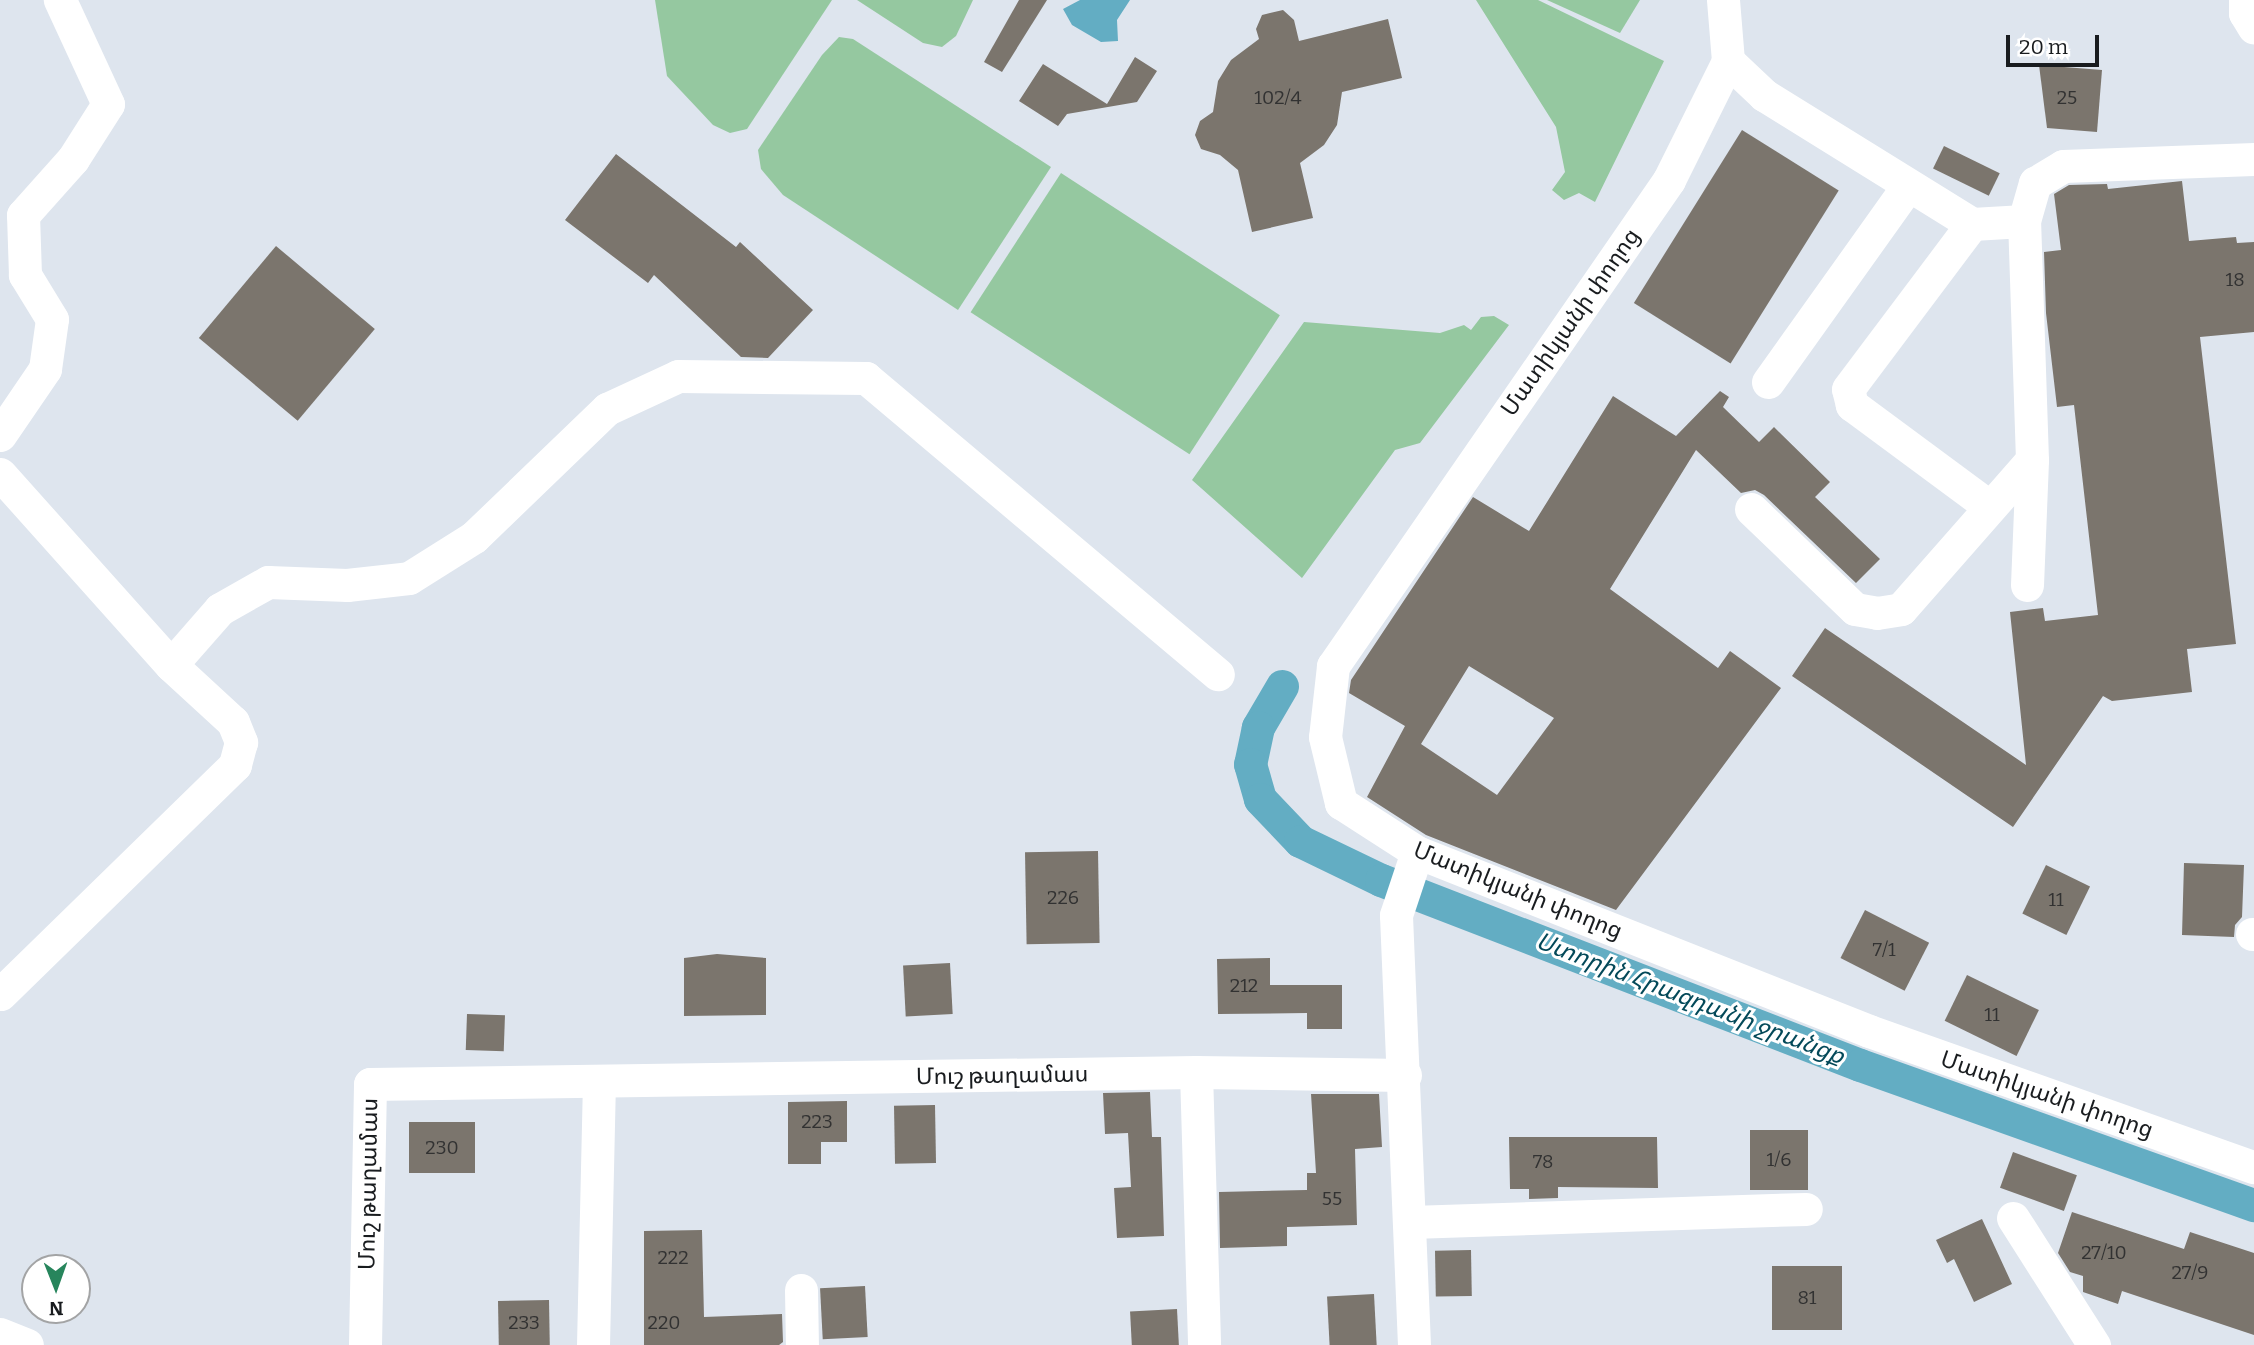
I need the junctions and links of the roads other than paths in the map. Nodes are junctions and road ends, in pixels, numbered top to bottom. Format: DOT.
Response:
graph roads {
  1 [pos="60,0"];
  2 [pos="1723,0"];
  3 [pos="1728,61"];
  4 [pos="2254,159"];
  5 [pos="1907,187"];
  6 [pos="2024,221"];
  7 [pos="1972,224"];
  8 [pos="1768,382"];
  9 [pos="0,435"];
  10 [pos="2032,460"];
  11 [pos="0,474"];
  12 [pos="1990,507"];
  13 [pos="1751,509"];
  14 [pos="2027,585"];
  15 [pos="171,665"];
  16 [pos="1218,674"];
  17 [pos="1417,852"];
  18 [pos="0,994"];
  19 [pos="1196,1072"];
  20 [pos="1405,1075"];
  21 [pos="599,1081"];
  22 [pos="2254,1167"];
  23 [pos="1806,1209"];
  24 [pos="2014,1218"];
  25 [pos="1411,1222"];
  26 [pos="801,1290"];
  27 [pos="0,1334"];
  28 [pos="27,1345"];
  29 [pos="365,1345"];
  30 [pos="593,1345"];
  31 [pos="802,1345"];
  32 [pos="1204,1345"];
  33 [pos="1414,1345"];
  34 [pos="2094,1345"];
  1 -- 9 [label="street"];
  2 -- 3 [label="street"];
  3 -- 5 [label="street"];
  3 -- 17 [label="street, Մատիկյանի փողոց"];
  4 -- 6 [label="street"];
  5 -- 7 [label="street"];
  5 -- 8 [label="street"];
  6 -- 7 [label="street"];
  6 -- 10 [label="street"];
  7 -- 12 [label="street"];
  10 -- 12 [label="street"];
  10 -- 14 [label="street"];
  11 -- 15 [label="street"];
  12 -- 13 [label="street"];
  15 -- 16 [label="street"];
  15 -- 18 [label="street"];
  17 -- 20 [label="street"];
  17 -- 22 [label="street, Մատիկյանի փողոց"];
  19 -- 20 [label="street, Մուշ թաղամաս"];
  19 -- 21 [label="street, Մուշ թաղամաս"];
  19 -- 32 [label="street"];
  20 -- 25 [label="street"];
  21 -- 29 [label="street, Մուշ թաղամաս"];
  21 -- 30 [label="street"];
  23 -- 25 [label="street"];
  24 -- 34 [label="street"];
  25 -- 33 [label="street"];
  26 -- 31 [label="street"];
  27 -- 28 [label="street"];
}
